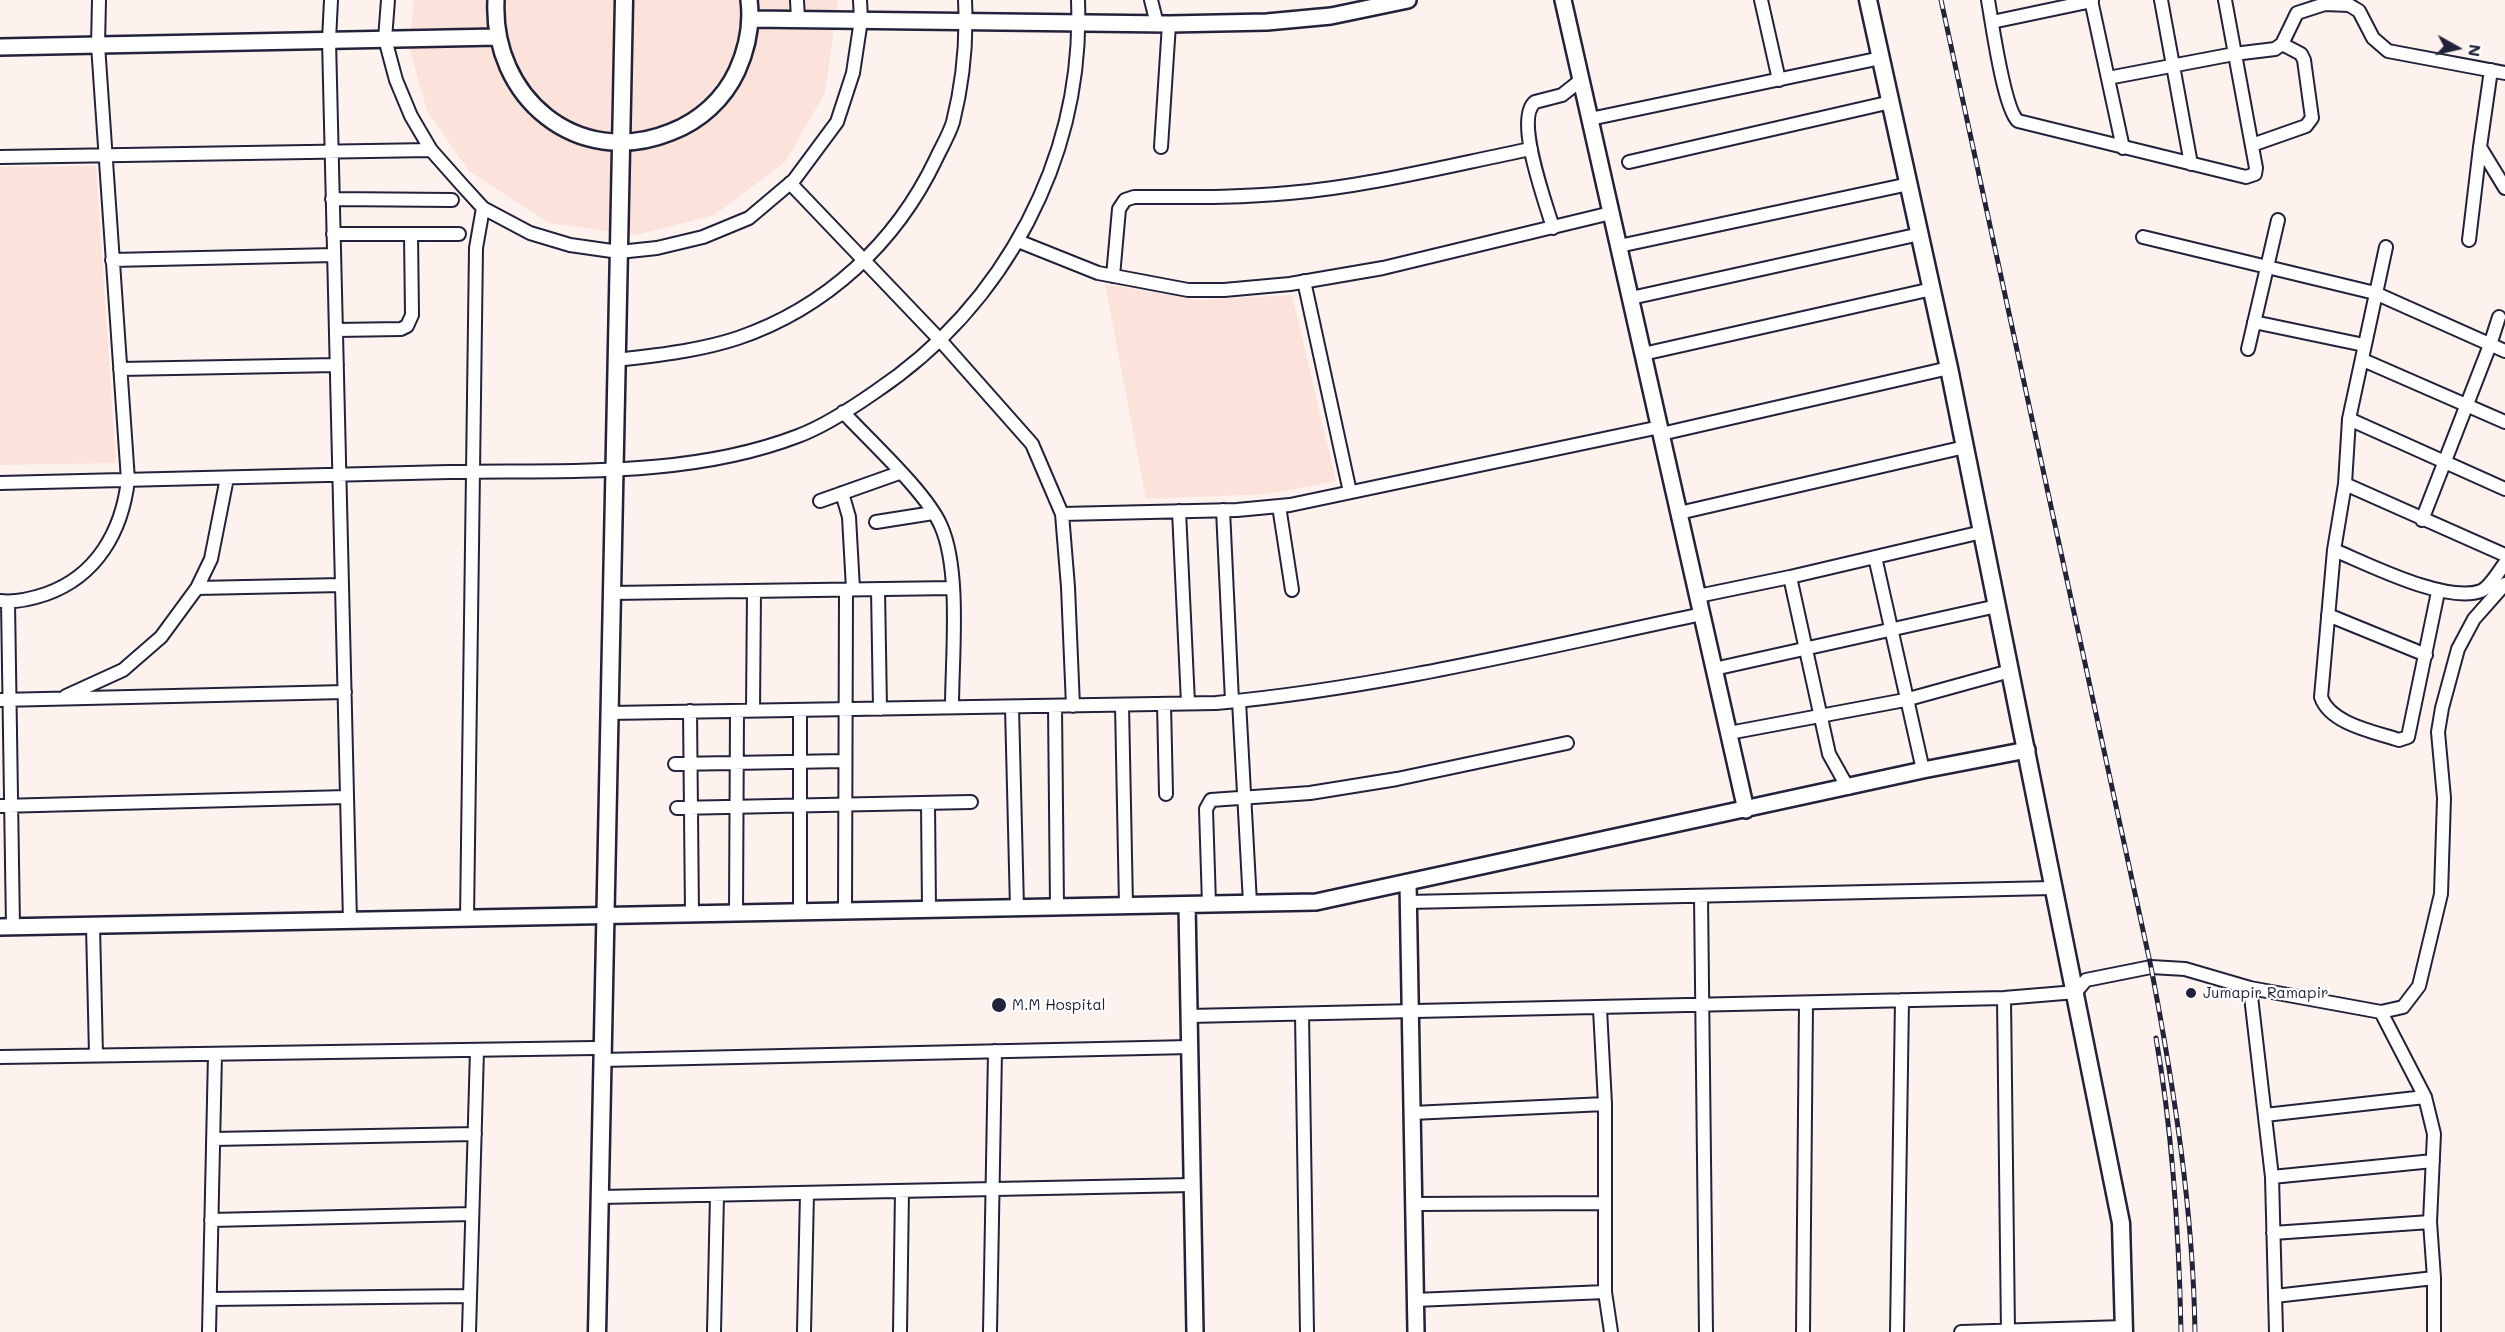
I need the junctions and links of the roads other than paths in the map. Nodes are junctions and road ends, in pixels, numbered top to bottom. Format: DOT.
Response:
graph roads {
  1 [pos="99,0"];
  2 [pos="331,0"];
  3 [pos="388,0"];
  4 [pos="496,0"];
  5 [pos="616,0"];
  6 [pos="624,0"];
  7 [pos="749,0"];
  8 [pos="797,0"];
  9 [pos="860,0"];
  10 [pos="965,0"];
  11 [pos="1078,0"];
  12 [pos="1151,0"];
  13 [pos="1408,0"];
  14 [pos="1563,0"];
  15 [pos="1761,0"];
  16 [pos="1868,0"];
  17 [pos="1988,0"];
  18 [pos="2161,0"];
  19 [pos="2225,0"];
  20 [pos="2092,1"];
  21 [pos="750,19"];
  22 [pos="798,19"];
  23 [pos="861,20"];
  24 [pos="966,21"];
  25 [pos="1992,22"];
  26 [pos="1079,23"];
  27 [pos="1163,24"];
  28 [pos="497,37"];
  29 [pos="385,39"];
  30 [pos="328,40"];
  31 [pos="2282,44"];
  32 [pos="98,45"];
  33 [pos="0,47"];
  34 [pos="2234,54"];
  35 [pos="1881,58"];
  36 [pos="2173,66"];
  37 [pos="2491,70"];
  38 [pos="2505,73"];
  39 [pos="2108,78"];
  40 [pos="1581,80"];
  41 [pos="1779,80"];
  42 [pos="1891,102"];
  43 [pos="1590,119"];
  44 [pos="617,143"];
  45 [pos="2252,145"];
  46 [pos="1161,147"];
  47 [pos="2480,147"];
  48 [pos="2123,148"];
  49 [pos="1531,149"];
  50 [pos="431,150"];
  51 [pos="331,152"];
  52 [pos="105,156"];
  53 [pos="0,157"];
  54 [pos="1629,162"];
  55 [pos="2191,164"];
  56 [pos="790,183"];
  57 [pos="1909,184"];
  58 [pos="2505,188"];
  59 [pos="332,199"];
  60 [pos="452,200"];
  61 [pos="483,208"];
  62 [pos="1611,213"];
  63 [pos="2278,220"];
  64 [pos="1553,228"];
  65 [pos="333,234"];
  66 [pos="411,234"];
  67 [pos="459,234"];
  68 [pos="1920,234"];
  69 [pos="2143,237"];
  70 [pos="2469,240"];
  71 [pos="1018,241"];
  72 [pos="1619,246"];
  73 [pos="2386,247"];
  74 [pos="615,251"];
  75 [pos="334,255"];
  76 [pos="112,260"];
  77 [pos="864,261"];
  78 [pos="2267,265"];
  79 [pos="1113,276"];
  80 [pos="1304,281"];
  81 [pos="1932,289"];
  82 [pos="2375,293"];
  83 [pos="1630,298"];
  84 [pos="2499,317"];
  85 [pos="2254,322"];
  86 [pos="336,330"];
  87 [pos="940,340"];
  88 [pos="2364,345"];
  89 [pos="2490,345"];
  90 [pos="2248,349"];
  91 [pos="2505,351"];
  92 [pos="1643,354"];
  93 [pos="617,360"];
  94 [pos="2363,360"];
  95 [pos="337,365"];
  96 [pos="1949,368"];
  97 [pos="120,369"];
  98 [pos="2467,405"];
  99 [pos="843,412"];
  100 [pos="2349,419"];
  101 [pos="2505,422"];
  102 [pos="1660,430"];
  103 [pos="1965,447"];
  104 [pos="2445,462"];
  105 [pos="610,469"];
  106 [pos="475,472"];
  107 [pos="899,473"];
  108 [pos="339,475"];
  109 [pos="227,478"];
  110 [pos="128,480"];
  111 [pos="0,483"];
  112 [pos="2345,484"];
  113 [pos="2505,489"];
  114 [pos="1350,492"];
  115 [pos="842,493"];
  116 [pos="820,501"];
  117 [pos="1279,506"];
  118 [pos="1223,510"];
  119 [pos="1179,511"];
  120 [pos="933,513"];
  121 [pos="1679,513"];
  122 [pos="1062,514"];
  123 [pos="2422,520"];
  124 [pos="876,522"];
  125 [pos="1982,532"];
  126 [pos="2334,550"];
  127 [pos="2505,555"];
  128 [pos="1875,556"];
  129 [pos="2505,563"];
  130 [pos="1790,578"];
  131 [pos="2505,584"];
  132 [pos="342,585"];
  133 [pos="197,588"];
  134 [pos="952,588"];
  135 [pos="878,589"];
  136 [pos="849,590"];
  137 [pos="1292,590"];
  138 [pos="754,591"];
  139 [pos="2438,592"];
  140 [pos="612,593"];
  141 [pos="1698,596"];
  142 [pos="4,602"];
  143 [pos="1997,606"];
  144 [pos="1702,614"];
  145 [pos="2328,615"];
  146 [pos="1892,631"];
  147 [pos="1807,648"];
  148 [pos="2426,655"];
  149 [pos="1714,669"];
  150 [pos="2010,671"];
  151 [pos="345,692"];
  152 [pos="62,698"];
  153 [pos="5,699"];
  154 [pos="1905,700"];
  155 [pos="1236,701"];
  156 [pos="1188,703"];
  157 [pos="1164,704"];
  158 [pos="1122,705"];
  159 [pos="1012,706"];
  160 [pos="1055,706"];
  161 [pos="1073,706"];
  162 [pos="952,707"];
  163 [pos="845,709"];
  164 [pos="880,709"];
  165 [pos="753,710"];
  166 [pos="800,710"];
  167 [pos="690,711"];
  168 [pos="736,711"];
  169 [pos="609,713"];
  170 [pos="1820,714"];
  171 [pos="1729,733"];
  172 [pos="1567,743"];
  173 [pos="2027,750"];
  174 [pos="845,761"];
  175 [pos="800,762"];
  176 [pos="736,763"];
  177 [pos="675,764"];
  178 [pos="690,764"];
  179 [pos="1923,770"];
  180 [pos="1848,788"];
  181 [pos="1166,794"];
  182 [pos="347,797"];
  183 [pos="1244,798"];
  184 [pos="971,802"];
  185 [pos="928,803"];
  186 [pos="845,805"];
  187 [pos="6,806"];
  188 [pos="800,806"];
  189 [pos="736,807"];
  190 [pos="677,808"];
  191 [pos="691,808"];
  192 [pos="1746,810"];
  193 [pos="1408,883"];
  194 [pos="2053,888"];
  195 [pos="1701,896"];
  196 [pos="1408,902"];
  197 [pos="1250,903"];
  198 [pos="1209,904"];
  199 [pos="1187,905"];
  200 [pos="1126,906"];
  201 [pos="1058,907"];
  202 [pos="1017,908"];
  203 [pos="929,910"];
  204 [pos="845,911"];
  205 [pos="800,912"];
  206 [pos="692,914"];
  207 [pos="736,914"];
  208 [pos="601,916"];
  209 [pos="467,918"];
  210 [pos="350,921"];
  211 [pos="93,926"];
  212 [pos="7,927"];
  213 [pos="2250,988"];
  214 [pos="2076,992"];
  215 [pos="2004,998"];
  216 [pos="1902,1000"];
  217 [pos="1806,1003"];
  218 [pos="1702,1006"];
  219 [pos="1600,1009"];
  220 [pos="1410,1012"];
  221 [pos="2381,1012"];
  222 [pos="1302,1014"];
  223 [pos="1189,1016"];
  224 [pos="1190,1047"];
  225 [pos="477,1050"];
  226 [pos="995,1051"];
  227 [pos="215,1054"];
  228 [pos="598,1054"];
  229 [pos="96,1055"];
  230 [pos="0,1057"];
  231 [pos="2426,1096"];
  232 [pos="1605,1104"];
  233 [pos="1412,1113"];
  234 [pos="2265,1115"];
  235 [pos="475,1134"];
  236 [pos="213,1139"];
  237 [pos="2433,1161"];
  238 [pos="2272,1177"];
  239 [pos="1192,1185"];
  240 [pos="993,1189"];
  241 [pos="902,1191"];
  242 [pos="807,1193"];
  243 [pos="717,1195"];
  244 [pos="600,1197"];
  245 [pos="1604,1203"];
  246 [pos="1414,1204"];
  247 [pos="472,1214"];
  248 [pos="211,1220"];
  249 [pos="2430,1222"];
  250 [pos="2273,1233"];
  251 [pos="2434,1278"];
  252 [pos="1605,1292"];
  253 [pos="470,1296"];
  254 [pos="2275,1296"];
  255 [pos="210,1299"];
  256 [pos="1415,1300"];
  257 [pos="2124,1329"];
  258 [pos="2008,1330"];
  259 [pos="209,1332"];
  260 [pos="469,1332"];
  261 [pos="589,1332"];
  262 [pos="597,1332"];
  263 [pos="714,1332"];
  264 [pos="804,1332"];
  265 [pos="900,1332"];
  266 [pos="990,1332"];
  267 [pos="1195,1332"];
  268 [pos="1307,1332"];
  269 [pos="1416,1332"];
  270 [pos="1611,1332"];
  271 [pos="1706,1332"];
  272 [pos="1803,1332"];
  273 [pos="1897,1332"];
  274 [pos="1961,1332"];
  275 [pos="2276,1332"];
  276 [pos="2434,1332"];
  1 -- 32 [label="street"];
  2 -- 30 [label="street"];
  3 -- 29 [label="street"];
  4 -- 28 [label="street"];
  5 -- 44 [label="main road"];
  6 -- 44 [label="main road"];
  7 -- 21 [label="street"];
  8 -- 22 [label="street"];
  9 -- 23 [label="street"];
  10 -- 24 [label="street"];
  11 -- 26 [label="street"];
  12 -- 27 [label="street"];
  13 -- 27 [label="street"];
  14 -- 40 [label="street"];
  15 -- 41 [label="street"];
  16 -- 35 [label="main road"];
  17 -- 25 [label="street"];
  18 -- 36 [label="street"];
  19 -- 34 [label="street"];
  20 -- 25 [label="street"];
  20 -- 39 [label="street"];
  21 -- 22 [label="street"];
  21 -- 44 [label="street"];
  22 -- 23 [label="street"];
  23 -- 24 [label="street"];
  23 -- 56 [label="street"];
  24 -- 26 [label="street"];
  24 -- 77 [label="street"];
  25 -- 48 [label="street"];
  26 -- 27 [label="street"];
  26 -- 71 [label="street"];
  27 -- 46 [label="street"];
  28 -- 29 [label="street"];
  28 -- 44 [label="street"];
  29 -- 30 [label="street"];
  29 -- 50 [label="street"];
  30 -- 32 [label="street"];
  30 -- 51 [label="street"];
  31 -- 34 [label="street"];
  31 -- 37 [label="street"];
  31 -- 45 [label="street"];
  32 -- 33 [label="street"];
  32 -- 52 [label="street"];
  34 -- 36 [label="street"];
  34 -- 45 [label="street"];
  35 -- 41 [label="street"];
  35 -- 42 [label="main road"];
  36 -- 39 [label="street"];
  36 -- 55 [label="street"];
  37 -- 38 [label="street"];
  37 -- 47 [label="street"];
  39 -- 48 [label="street"];
  40 -- 43 [label="street"];
  40 -- 49 [label="street"];
  41 -- 43 [label="street"];
  42 -- 54 [label="street"];
  42 -- 57 [label="main road"];
  43 -- 62 [label="street"];
  44 -- 74 [label="main road"];
  45 -- 55 [label="street"];
  47 -- 58 [label="street"];
  47 -- 70 [label="street"];
  48 -- 55 [label="street"];
  49 -- 64 [label="street"];
  49 -- 79 [label="street"];
  50 -- 51 [label="street"];
  50 -- 61 [label="street"];
  51 -- 52 [label="street"];
  51 -- 59 [label="street"];
  52 -- 53 [label="street"];
  52 -- 76 [label="street"];
  56 -- 74 [label="street"];
  56 -- 77 [label="street"];
  57 -- 68 [label="main road"];
  57 -- 72 [label="street"];
  59 -- 60 [label="street"];
  59 -- 65 [label="street"];
  61 -- 74 [label="street"];
  61 -- 106 [label="street"];
  62 -- 64 [label="street"];
  62 -- 72 [label="street"];
  63 -- 78 [label="street"];
  64 -- 80 [label="street"];
  65 -- 66 [label="street"];
  65 -- 75 [label="street"];
  66 -- 67 [label="street"];
  66 -- 86 [label="street"];
  68 -- 81 [label="main road"];
  68 -- 83 [label="street"];
  69 -- 78 [label="street"];
  71 -- 79 [label="street"];
  71 -- 87 [label="street"];
  72 -- 83 [label="street"];
  73 -- 82 [label="street"];
  74 -- 93 [label="main road"];
  74 -- 105 [label="main road"];
  75 -- 76 [label="street"];
  75 -- 86 [label="street"];
  76 -- 97 [label="street"];
  77 -- 87 [label="street"];
  77 -- 93 [label="street"];
  78 -- 82 [label="street"];
  78 -- 85 [label="street"];
  79 -- 80 [label="street"];
  80 -- 114 [label="street"];
  81 -- 92 [label="street"];
  81 -- 96 [label="main road"];
  82 -- 88 [label="street"];
  82 -- 89 [label="street"];
  83 -- 92 [label="street"];
  84 -- 89 [label="street"];
  85 -- 88 [label="street"];
  85 -- 90 [label="street"];
  86 -- 95 [label="street"];
  87 -- 99 [label="street"];
  87 -- 122 [label="street"];
  88 -- 94 [label="street"];
  89 -- 91 [label="street"];
  89 -- 98 [label="street"];
  92 -- 102 [label="street"];
  93 -- 105 [label="main road"];
  94 -- 98 [label="street"];
  94 -- 100 [label="street"];
  95 -- 97 [label="street"];
  95 -- 108 [label="street"];
  96 -- 102 [label="street"];
  96 -- 103 [label="main road"];
  97 -- 110 [label="street"];
  98 -- 101 [label="street"];
  98 -- 104 [label="street"];
  99 -- 105 [label="street"];
  99 -- 107 [label="street"];
  100 -- 104 [label="street"];
  100 -- 112 [label="street"];
  102 -- 114 [label="street"];
  102 -- 121 [label="street"];
  103 -- 121 [label="street"];
  103 -- 125 [label="main road"];
  104 -- 113 [label="street"];
  104 -- 123 [label="street"];
  105 -- 106 [label="street"];
  105 -- 140 [label="main road"];
  105 -- 208 [label="main road"];
  106 -- 108 [label="street"];
  106 -- 209 [label="street"];
  107 -- 115 [label="street"];
  107 -- 120 [label="street"];
  108 -- 109 [label="street"];
  108 -- 132 [label="street"];
  109 -- 110 [label="street"];
  109 -- 133 [label="street"];
  110 -- 111 [label="street"];
  110 -- 142 [label="street"];
  112 -- 123 [label="street"];
  112 -- 126 [label="street"];
  114 -- 117 [label="street"];
  115 -- 116 [label="street"];
  115 -- 136 [label="street"];
  117 -- 118 [label="street"];
  117 -- 137 [label="street"];
  118 -- 119 [label="street"];
  118 -- 155 [label="street"];
  119 -- 122 [label="street"];
  119 -- 156 [label="street"];
  120 -- 124 [label="street"];
  120 -- 134 [label="street"];
  121 -- 141 [label="street"];
  122 -- 161 [label="street"];
  123 -- 127 [label="street"];
  125 -- 128 [label="street"];
  125 -- 143 [label="main road"];
  126 -- 139 [label="street"];
  126 -- 145 [label="street"];
  128 -- 130 [label="street"];
  128 -- 146 [label="street"];
  129 -- 139 [label="street"];
  130 -- 141 [label="street"];
  130 -- 147 [label="street"];
  131 -- 221 [label="street"];
  132 -- 133 [label="street"];
  132 -- 151 [label="street"];
  133 -- 152 [label="street"];
  134 -- 135 [label="street"];
  134 -- 162 [label="street"];
  135 -- 136 [label="street"];
  135 -- 164 [label="street"];
  136 -- 138 [label="street"];
  136 -- 163 [label="street"];
  138 -- 140 [label="street"];
  138 -- 165 [label="street"];
  139 -- 148 [label="street"];
  140 -- 169 [label="main road"];
  141 -- 144 [label="street"];
  142 -- 153 [label="street"];
  143 -- 146 [label="street"];
  143 -- 150 [label="main road"];
  144 -- 149 [label="street"];
  144 -- 155 [label="street"];
  145 -- 148 [label="street"];
  145 -- 148 [label="street"];
  146 -- 147 [label="street"];
  146 -- 154 [label="street"];
  147 -- 149 [label="street"];
  147 -- 170 [label="street"];
  149 -- 171 [label="street"];
  150 -- 154 [label="street"];
  150 -- 173 [label="main road"];
  151 -- 152 [label="street"];
  151 -- 182 [label="street"];
  152 -- 153 [label="street"];
  153 -- 187 [label="street"];
  154 -- 170 [label="street"];
  154 -- 179 [label="street"];
  155 -- 156 [label="street"];
  155 -- 183 [label="street"];
  156 -- 157 [label="street"];
  157 -- 158 [label="street"];
  157 -- 181 [label="street"];
  158 -- 161 [label="street"];
  158 -- 200 [label="street"];
  159 -- 160 [label="street"];
  159 -- 162 [label="street"];
  159 -- 202 [label="street"];
  160 -- 161 [label="street"];
  160 -- 201 [label="street"];
  162 -- 164 [label="street"];
  163 -- 164 [label="street"];
  163 -- 166 [label="street"];
  163 -- 174 [label="street"];
  165 -- 166 [label="street"];
  165 -- 168 [label="street"];
  166 -- 175 [label="street"];
  167 -- 168 [label="street"];
  167 -- 169 [label="street"];
  167 -- 178 [label="street"];
  168 -- 176 [label="street"];
  169 -- 208 [label="main road"];
  170 -- 171 [label="street"];
  170 -- 180 [label="street"];
  171 -- 192 [label="street"];
  172 -- 183 [label="street"];
  173 -- 179 [label="street"];
  173 -- 194 [label="main road"];
  174 -- 175 [label="street"];
  174 -- 186 [label="street"];
  175 -- 176 [label="street"];
  175 -- 188 [label="street"];
  176 -- 178 [label="street"];
  176 -- 189 [label="street"];
  177 -- 178 [label="street"];
  178 -- 191 [label="street"];
  179 -- 180 [label="street"];
  180 -- 192 [label="street"];
  182 -- 187 [label="street"];
  182 -- 210 [label="street"];
  183 -- 197 [label="street"];
  183 -- 198 [label="street"];
  184 -- 185 [label="street"];
  185 -- 186 [label="street"];
  185 -- 203 [label="street"];
  186 -- 188 [label="street"];
  186 -- 204 [label="street"];
  187 -- 212 [label="street"];
  188 -- 189 [label="street"];
  188 -- 205 [label="street"];
  189 -- 191 [label="street"];
  189 -- 207 [label="street"];
  190 -- 191 [label="street"];
  191 -- 206 [label="street"];
  192 -- 193 [label="street"];
  193 -- 196 [label="street"];
  193 -- 197 [label="street"];
  194 -- 195 [label="street"];
  194 -- 214 [label="main road"];
  195 -- 196 [label="street"];
  195 -- 218 [label="street"];
  196 -- 220 [label="street"];
  197 -- 198 [label="street"];
  198 -- 199 [label="street"];
  199 -- 200 [label="street"];
  199 -- 223 [label="street"];
  200 -- 201 [label="street"];
  201 -- 202 [label="street"];
  202 -- 203 [label="street"];
  203 -- 204 [label="street"];
  204 -- 205 [label="street"];
  205 -- 207 [label="street"];
  206 -- 207 [label="street"];
  206 -- 208 [label="street"];
  208 -- 209 [label="street"];
  208 -- 228 [label="main road"];
  209 -- 210 [label="street"];
  210 -- 211 [label="street"];
  211 -- 212 [label="street"];
  211 -- 229 [label="street"];
  213 -- 214 [label="street"];
  213 -- 221 [label="street"];
  213 -- 234 [label="street"];
  214 -- 215 [label="street"];
  214 -- 257 [label="main road"];
  215 -- 216 [label="street"];
  215 -- 258 [label="street"];
  216 -- 217 [label="street"];
  216 -- 273 [label="street"];
  217 -- 218 [label="street"];
  217 -- 272 [label="street"];
  218 -- 219 [label="street"];
  218 -- 271 [label="street"];
  219 -- 220 [label="street"];
  219 -- 232 [label="street"];
  220 -- 222 [label="street"];
  220 -- 233 [label="street"];
  221 -- 231 [label="street"];
  222 -- 223 [label="street"];
  222 -- 268 [label="street"];
  223 -- 224 [label="street"];
  224 -- 226 [label="street"];
  224 -- 239 [label="street"];
  225 -- 227 [label="street"];
  225 -- 228 [label="street"];
  225 -- 235 [label="street"];
  226 -- 228 [label="street"];
  226 -- 240 [label="street"];
  227 -- 229 [label="street"];
  227 -- 236 [label="street"];
  228 -- 244 [label="main road"];
  228 -- 261 [label="main road"];
  229 -- 230 [label="street"];
  231 -- 234 [label="street"];
  231 -- 237 [label="street"];
  232 -- 233 [label="street"];
  232 -- 245 [label="street"];
  233 -- 246 [label="street"];
  234 -- 238 [label="street"];
  235 -- 236 [label="street"];
  235 -- 247 [label="street"];
  236 -- 248 [label="street"];
  237 -- 238 [label="street"];
  237 -- 249 [label="street"];
  238 -- 250 [label="street"];
  239 -- 240 [label="street"];
  239 -- 267 [label="street"];
  240 -- 241 [label="street"];
  240 -- 266 [label="street"];
  241 -- 242 [label="street"];
  241 -- 265 [label="street"];
  242 -- 243 [label="street"];
  242 -- 264 [label="street"];
  243 -- 244 [label="street"];
  243 -- 263 [label="street"];
  244 -- 262 [label="main road"];
  245 -- 246 [label="street"];
  245 -- 252 [label="street"];
  246 -- 256 [label="street"];
  247 -- 248 [label="street"];
  247 -- 253 [label="street"];
  248 -- 255 [label="street"];
  249 -- 250 [label="street"];
  249 -- 251 [label="street"];
  250 -- 254 [label="street"];
  251 -- 254 [label="street"];
  251 -- 276 [label="street"];
  252 -- 256 [label="street"];
  252 -- 270 [label="street"];
  253 -- 255 [label="street"];
  253 -- 260 [label="street"];
  254 -- 275 [label="street"];
  255 -- 259 [label="street"];
  256 -- 269 [label="street"];
  257 -- 258 [label="street"];
  258 -- 274 [label="street"];
}
